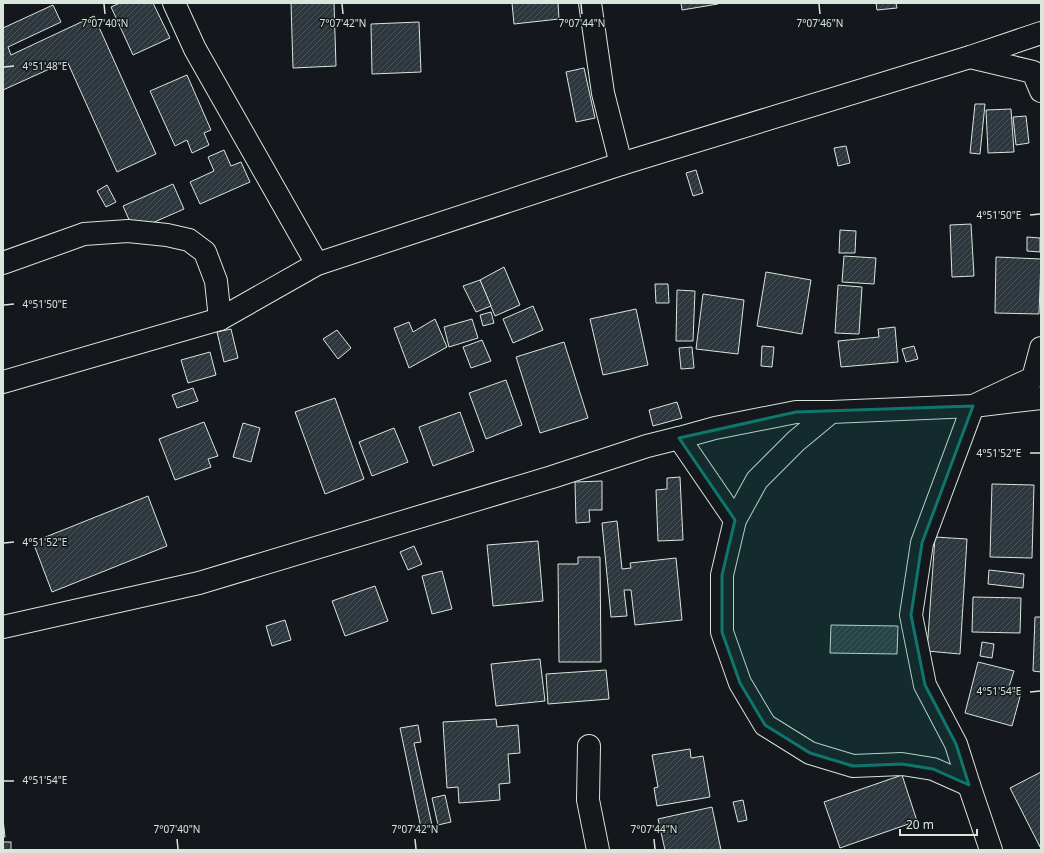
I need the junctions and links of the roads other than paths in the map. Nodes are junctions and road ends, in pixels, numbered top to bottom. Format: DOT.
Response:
graph roads {
  1 [pos="174,3"];
  2 [pos="590,3"];
  3 [pos="1041,33"];
  4 [pos="970,57"];
  5 [pos="1041,91"];
  6 [pos="621,164"];
  7 [pos="3,263"];
  8 [pos="317,264"];
  9 [pos="220,319"];
  10 [pos="1041,348"];
  11 [pos="3,382"];
  12 [pos="1041,398"];
  13 [pos="973,406"];
  14 [pos="831,412"];
  15 [pos="679,438"];
  16 [pos="735,520"];
  17 [pos="3,627"];
  18 [pos="589,746"];
  19 [pos="968,785"];
  20 [pos="598,850"];
  21 [pos="990,850"];
  1 -- 8 [label="street"];
  2 -- 6 [label="street"];
  3 -- 4 [label="street"];
  4 -- 5 [label="street"];
  4 -- 6 [label="street"];
  6 -- 8 [label="street"];
  7 -- 9 [label="street"];
  8 -- 9 [label="street"];
  9 -- 11 [label="street"];
  10 -- 13 [label="street"];
  12 -- 13 [label="street"];
  13 -- 14 [label="street"];
  13 -- 19 [label="street"];
  14 -- 15 [label="street"];
  14 -- 16 [label="street"];
  15 -- 16 [label="street"];
  15 -- 17 [label="street"];
  16 -- 19 [label="street"];
  18 -- 20 [label="street"];
  19 -- 21 [label="street"];
}
